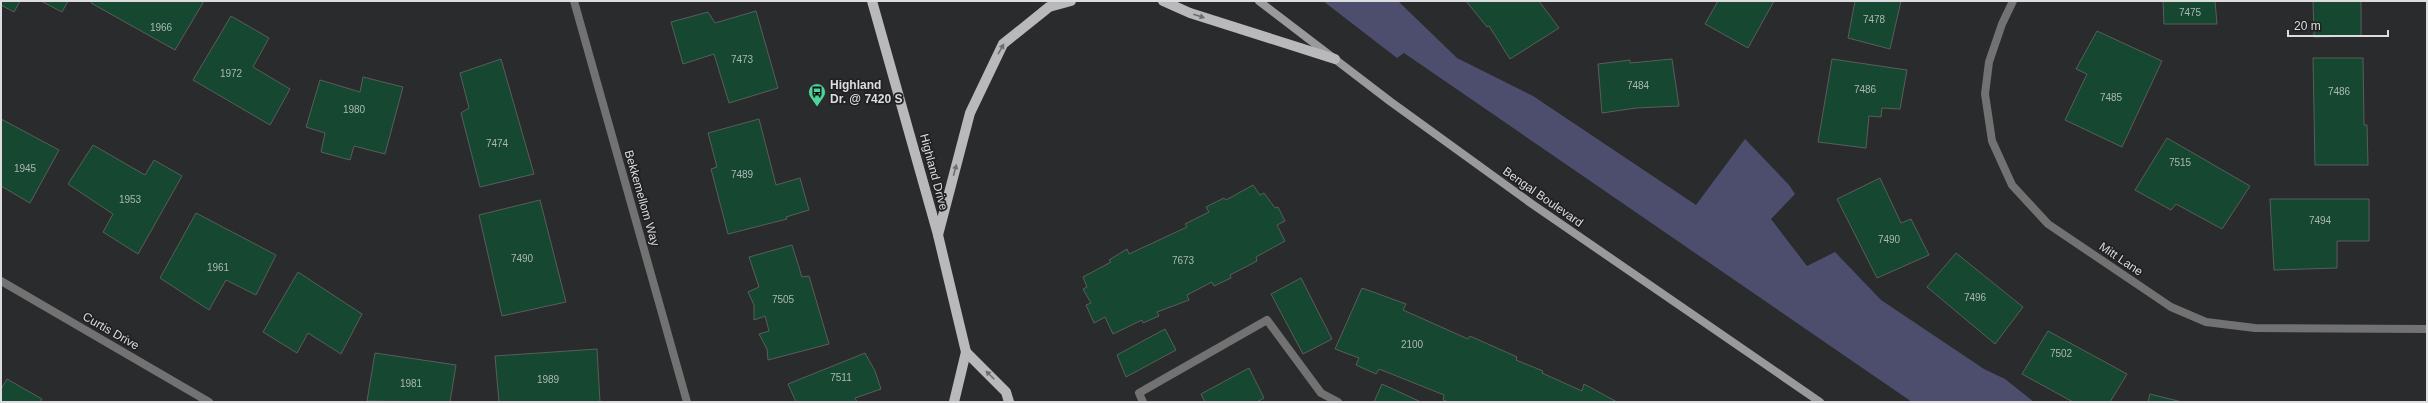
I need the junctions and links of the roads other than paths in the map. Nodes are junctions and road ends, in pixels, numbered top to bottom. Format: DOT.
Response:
graph roads {
  1 [pos="574,1"];
  2 [pos="872,1"];
  3 [pos="1071,1"];
  4 [pos="1163,1"];
  5 [pos="1259,1"];
  6 [pos="2013,1"];
  7 [pos="1335,59"];
  8 [pos="938,235"];
  9 [pos="1,281"];
  10 [pos="2427,329"];
  11 [pos="966,352"];
  12 [pos="209,402"];
  13 [pos="687,402"];
  14 [pos="954,402"];
  15 [pos="1009,402"];
  16 [pos="1143,402"];
  17 [pos="1338,402"];
  18 [pos="1820,402"];
  1 -- 13 [label="street, Bekkemellom Way"];
  2 -- 8 [label="main road, Highland Drive"];
  8 -- 3 [label="main road, one-way"];
  4 -- 7 [label="main road, one-way"];
  5 -- 7 [label="main road, Bengal Boulevard"];
  6 -- 10 [label="street, Mitt Lane"];
  7 -- 18 [label="main road, Bengal Boulevard"];
  8 -- 11 [label="main road, Highland Drive"];
  9 -- 12 [label="street, Curtis Drive"];
  11 -- 14 [label="main road, Highland Drive"];
  15 -- 11 [label="main road, one-way"];
  16 -- 17 [label="street"];
}
